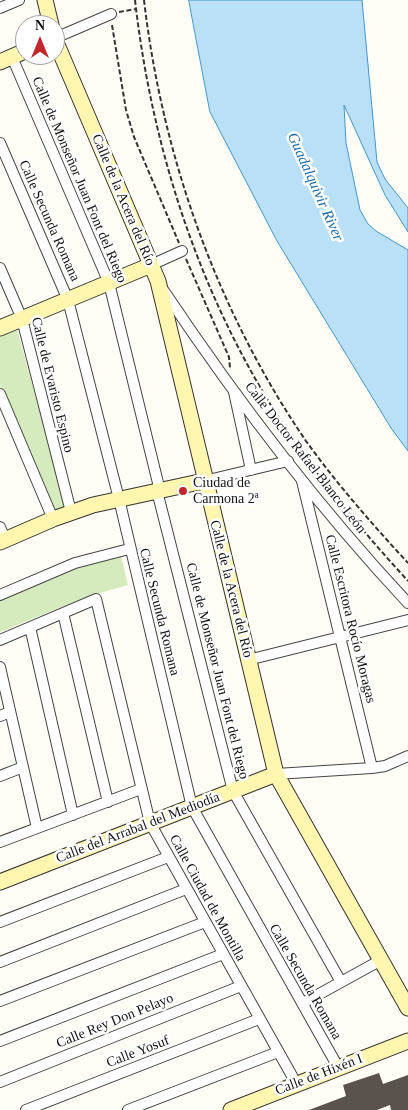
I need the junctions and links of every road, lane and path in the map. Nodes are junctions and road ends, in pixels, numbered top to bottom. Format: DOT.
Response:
graph roads {
  1 [pos="19,0"];
  2 [pos="45,0"];
  3 [pos="135,0"];
  4 [pos="144,0"];
  5 [pos="0,8"];
  6 [pos="136,9"];
  7 [pos="110,14"];
  8 [pos="49,15"];
  9 [pos="65,34"];
  10 [pos="12,56"];
  11 [pos="65,63"];
  12 [pos="0,143"];
  13 [pos="182,251"];
  14 [pos="151,265"];
  15 [pos="0,268"];
  16 [pos="158,282"];
  17 [pos="109,283"];
  18 [pos="68,300"];
  19 [pos="22,319"];
  20 [pos="187,326"];
  21 [pos="0,328"];
  22 [pos="170,333"];
  23 [pos="233,388"];
  24 [pos="0,394"];
  25 [pos="288,461"];
  26 [pos="250,470"];
  27 [pos="301,477"];
  28 [pos="204,481"];
  29 [pos="159,491"];
  30 [pos="119,499"];
  31 [pos="70,512"];
  32 [pos="53,519"];
  33 [pos="2,536"];
  34 [pos="129,548"];
  35 [pos="408,563"];
  36 [pos="408,581"];
  37 [pos="0,595"];
  38 [pos="408,603"];
  39 [pos="63,613"];
  40 [pos="408,620"];
  41 [pos="30,627"];
  42 [pos="340,637"];
  43 [pos="0,640"];
  44 [pos="248,660"];
  45 [pos="0,667"];
  46 [pos="10,712"];
  47 [pos="0,716"];
  48 [pos="408,756"];
  49 [pos="23,768"];
  50 [pos="372,768"];
  51 [pos="276,774"];
  52 [pos="0,776"];
  53 [pos="141,789"];
  54 [pos="233,791"];
  55 [pos="108,802"];
  56 [pos="192,808"];
  57 [pos="74,815"];
  58 [pos="150,823"];
  59 [pos="38,828"];
  60 [pos="0,842"];
  61 [pos="168,857"];
  62 [pos="0,882"];
  63 [pos="186,889"];
  64 [pos="0,922"];
  65 [pos="205,922"];
  66 [pos="223,954"];
  67 [pos="381,960"];
  68 [pos="0,962"];
  69 [pos="341,982"];
  70 [pos="241,986"];
  71 [pos="0,1001"];
  72 [pos="302,1003"];
  73 [pos="408,1008"];
  74 [pos="259,1019"];
  75 [pos="0,1041"];
  76 [pos="408,1041"];
  77 [pos="278,1052"];
  78 [pos="338,1067"];
  79 [pos="0,1082"];
  80 [pos="296,1083"];
  81 [pos="26,1110"];
  82 [pos="128,1110"];
  83 [pos="230,1110"];
  1 -- 5 [label="street"];
  2 -- 8 [label="street"];
  3 -- 6 [label="path"];
  4 -- 35 [label="path"];
  6 -- 7 [label="path"];
  6 -- 36 [label="path"];
  7 -- 9 [label="street"];
  7 -- 13 [label="path"];
  10 -- 17 [label="street, Calle de Monseñor Juan Font del Riego"];
  11 -- 14 [label="street, Calle de la Acera del Río"];
  12 -- 18 [label="street, Calle Secunda Romana"];
  13 -- 14 [label="street"];
  13 -- 23 [label="path"];
  14 -- 16 [label="street, Calle de la Acera del Río"];
  14 -- 17 [label="street"];
  15 -- 19 [label="street, Calle de Evaristo Espino"];
  16 -- 20 [label="street, Calle Doctor Rafael Blanco León"];
  16 -- 22 [label="street, Calle de la Acera del Río"];
  17 -- 18 [label="street"];
  17 -- 29 [label="street, Calle de Monseñor Juan Font del Riego"];
  18 -- 19 [label="street"];
  18 -- 30 [label="street, Calle Secunda Romana"];
  19 -- 21 [label="street"];
  19 -- 31 [label="street, Calle de Evaristo Espino"];
  20 -- 22 [label="street"];
  20 -- 23 [label="street, Calle Doctor Rafael Blanco León"];
  22 -- 28 [label="street, Calle de la Acera del Río"];
  23 -- 25 [label="street, Calle Doctor Rafael Blanco León"];
  23 -- 26 [label="street"];
  24 -- 32 [label="street"];
  25 -- 26 [label="street"];
  25 -- 27 [label="street, Calle Doctor Rafael Blanco León"];
  26 -- 28 [label="street"];
  27 -- 38 [label="street, Calle Doctor Rafael Blanco León"];
  27 -- 42 [label="street, Calle Escritora Rocío Moragas"];
  28 -- 29 [label="street"];
  28 -- 44 [label="street, Calle de la Acera del Río"];
  29 -- 30 [label="street"];
  29 -- 54 [label="street, Calle de Monseñor Juan Font del Riego"];
  30 -- 31 [label="street"];
  30 -- 34 [label="street, Calle Secunda Romana"];
  31 -- 32 [label="street"];
  32 -- 33 [label="street"];
  34 -- 37 [label="street"];
  34 -- 56 [label="street, Calle Secunda Romana"];
  39 -- 41 [label="street"];
  39 -- 53 [label="street, Calle Ciudad de Montilla"];
  39 -- 55 [label="street"];
  40 -- 42 [label="street"];
  41 -- 43 [label="street"];
  41 -- 57 [label="street"];
  42 -- 44 [label="street"];
  42 -- 50 [label="street, Calle Escritora Rocío Moragas"];
  44 -- 51 [label="street, Calle de la Acera del Río"];
  45 -- 46 [label="street"];
  46 -- 47 [label="street"];
  46 -- 49 [label="street"];
  48 -- 50 [label="street"];
  49 -- 52 [label="street"];
  49 -- 59 [label="street"];
  50 -- 51 [label="street"];
  51 -- 54 [label="street, Calle del Arrabal del Mediodía"];
  51 -- 67 [label="street, Calle de la Acera del Río"];
  53 -- 55 [label="street"];
  53 -- 58 [label="street, Calle Ciudad de Montilla"];
  54 -- 56 [label="street, Calle del Arrabal del Mediodía"];
  54 -- 69 [label="street, Calle de Monseñor Juan Font del Riego"];
  55 -- 57 [label="street"];
  56 -- 58 [label="street, Calle del Arrabal del Mediodía"];
  56 -- 72 [label="street, Calle Secunda Romana"];
  57 -- 59 [label="street"];
  58 -- 61 [label="street, Calle Ciudad de Montilla"];
  58 -- 62 [label="street, Calle del Arrabal del Mediodía"];
  59 -- 60 [label="street"];
  61 -- 63 [label="street, Calle Ciudad de Montilla"];
  61 -- 64 [label="street"];
  63 -- 65 [label="street, Calle Ciudad de Montilla"];
  63 -- 68 [label="street"];
  65 -- 66 [label="street, Calle Ciudad de Montilla"];
  65 -- 71 [label="street"];
  66 -- 70 [label="street, Calle Ciudad de Montilla"];
  66 -- 75 [label="street"];
  67 -- 69 [label="street"];
  67 -- 73 [label="street, Calle de la Acera del Río"];
  69 -- 72 [label="street"];
  70 -- 74 [label="street, Calle Ciudad de Montilla"];
  70 -- 79 [label="street, Calle Rey Don Pelayo"];
  72 -- 78 [label="street, Calle Secunda Romana"];
  74 -- 77 [label="street, Calle Ciudad de Montilla"];
  74 -- 81 [label="street, Calle Yosuf"];
  76 -- 78 [label="street, Calle de Hixén I"];
  77 -- 80 [label="street, Calle Ciudad de Montilla"];
  77 -- 82 [label="street"];
  78 -- 80 [label="street, Calle de Hixén I"];
  80 -- 83 [label="street, Calle de Hixén I"];
}
